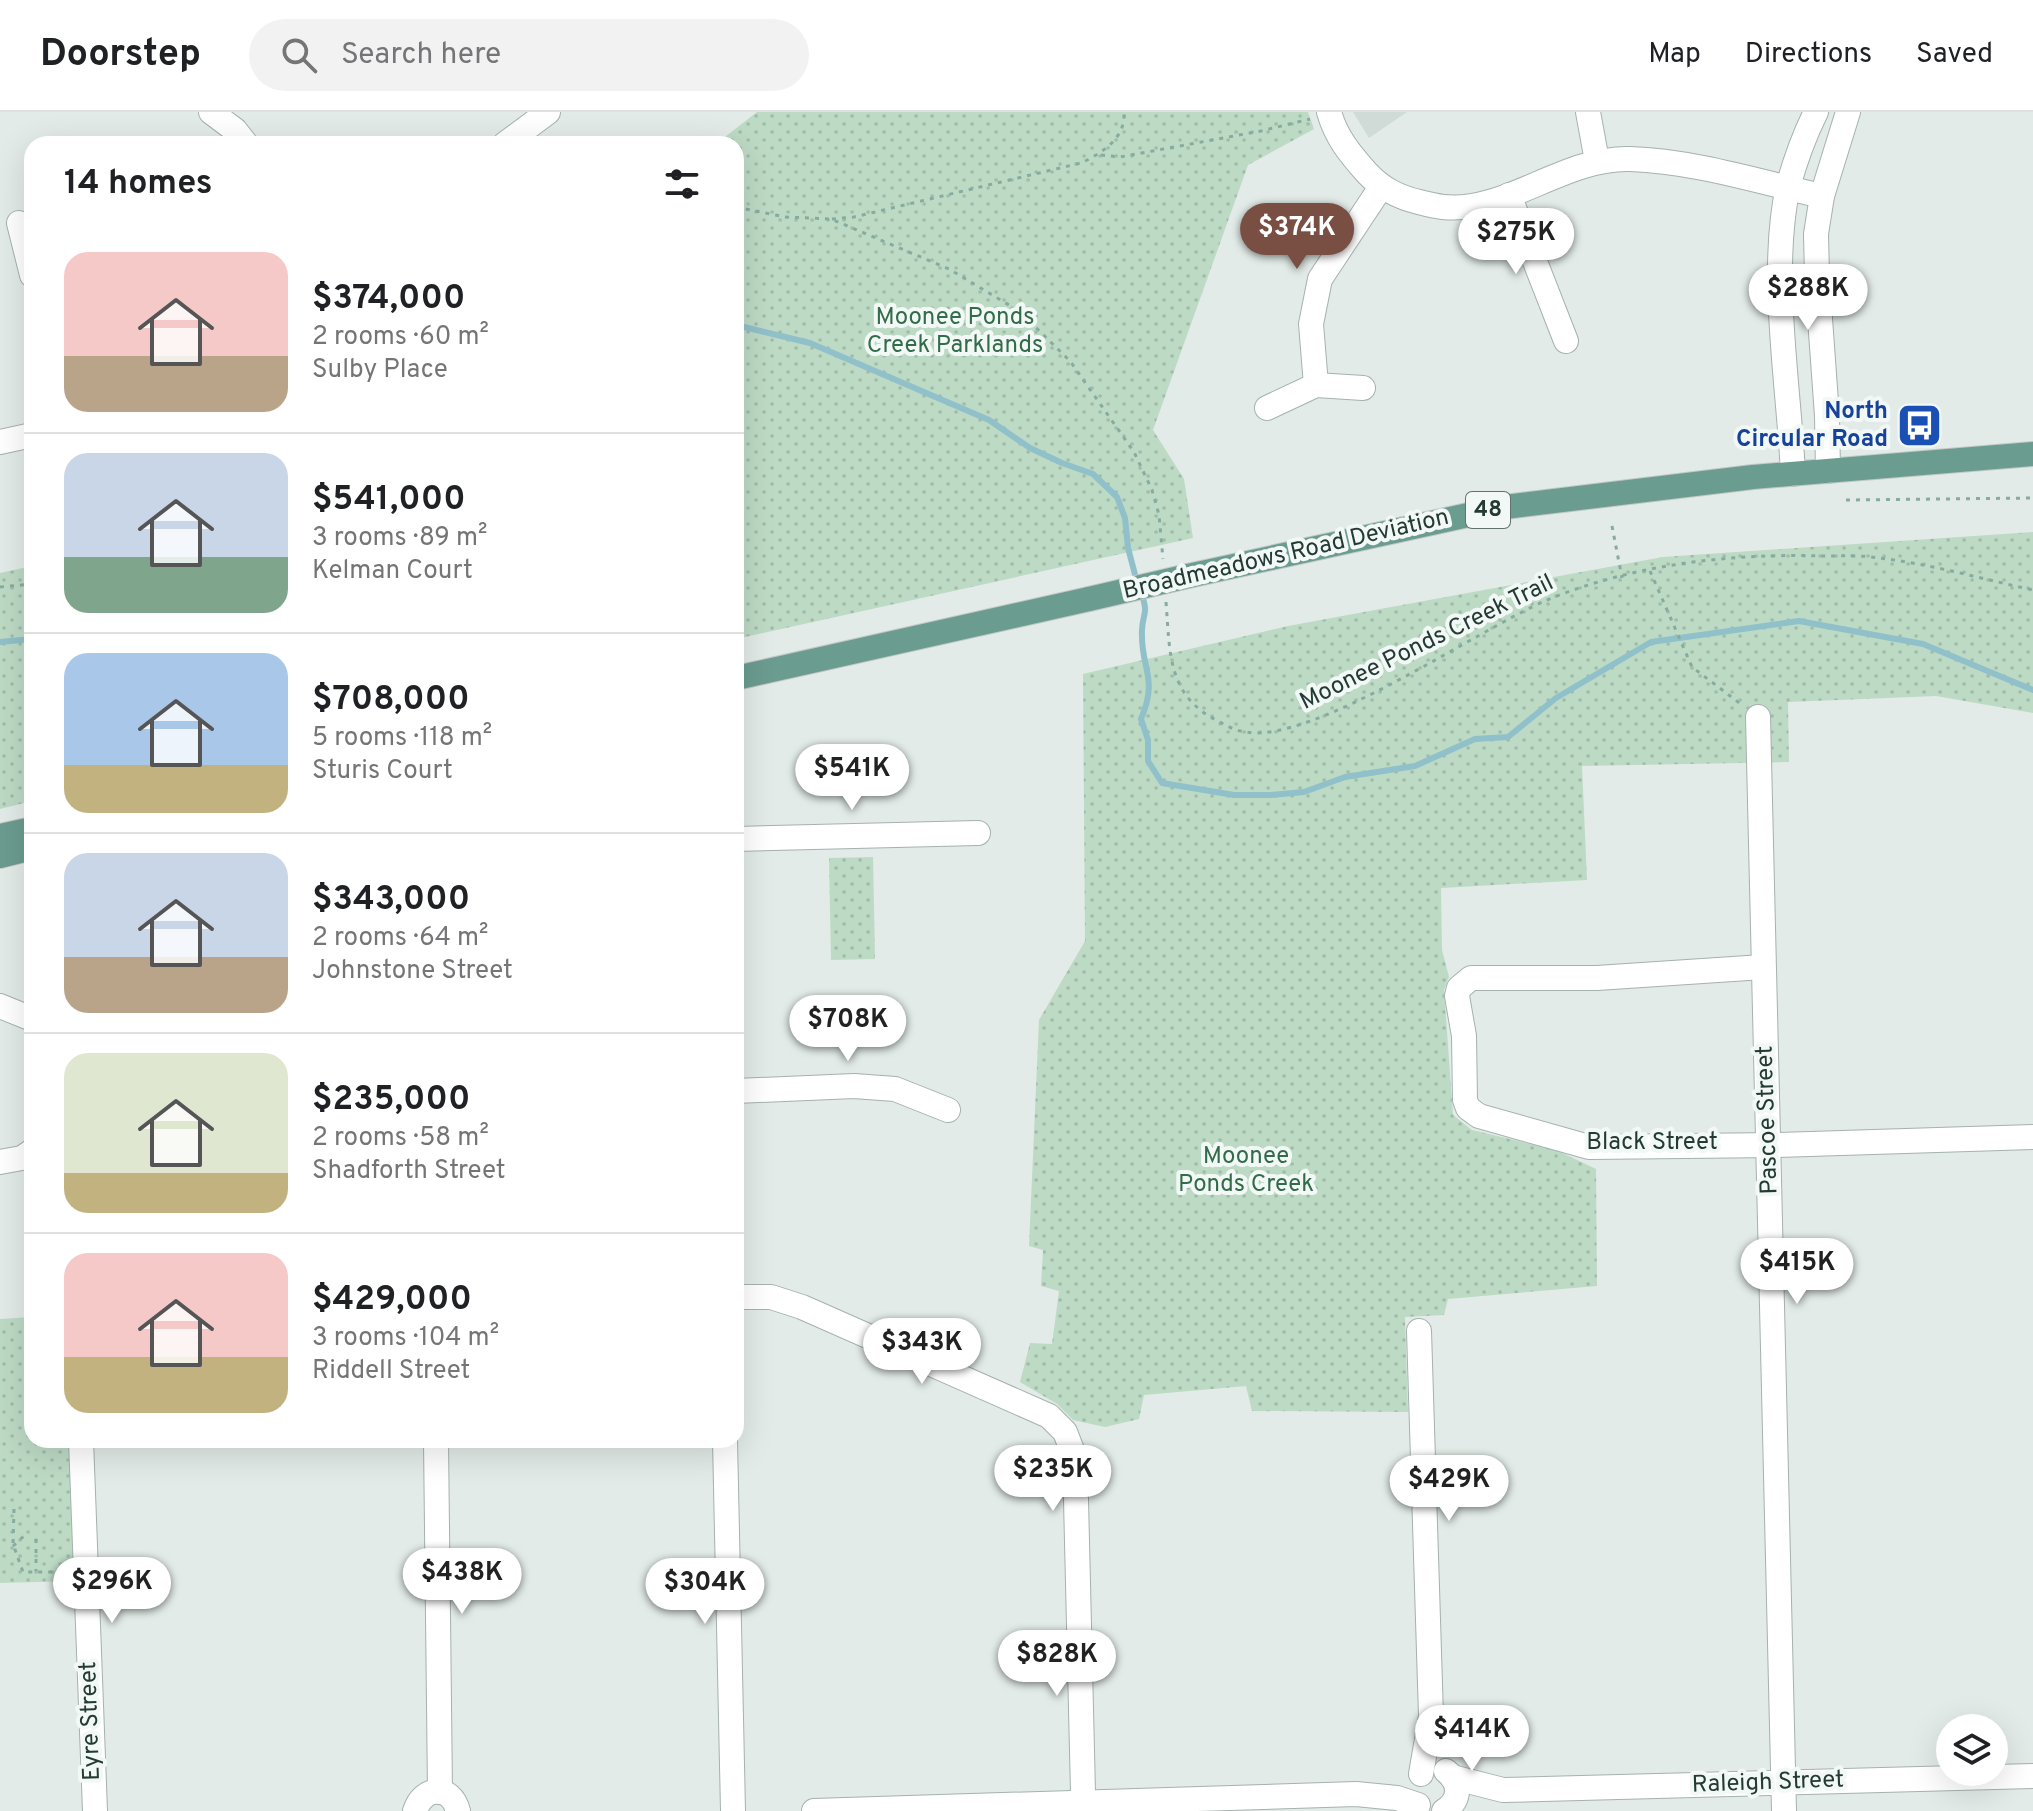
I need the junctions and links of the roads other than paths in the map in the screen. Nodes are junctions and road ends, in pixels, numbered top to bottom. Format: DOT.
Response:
graph roads {
  1 [pos="211,112"];
  2 [pos="548,112"];
  3 [pos="1588,112"];
  4 [pos="1816,112"];
  5 [pos="1848,112"];
  6 [pos="1329,113"];
  7 [pos="240,136"];
  8 [pos="516,136"];
  9 [pos="1597,161"];
  10 [pos="1381,187"];
  11 [pos="1788,188"];
  12 [pos="1509,195"];
  13 [pos="1822,196"];
  14 [pos="19,223"];
  15 [pos="24,243"];
  16 [pos="1820,325"];
  17 [pos="1784,330"];
  18 [pos="1566,341"];
  19 [pos="1316,385"];
  20 [pos="1363,388"];
  21 [pos="1267,408"];
  22 [pos="24,437"];
  23 [pos="0,442"];
  24 [pos="2033,454"];
  25 [pos="1828,471"];
  26 [pos="1793,474"];
  27 [pos="744,676"];
  28 [pos="1758,717"];
  29 [pos="24,831"];
  30 [pos="978,833"];
  31 [pos="0,836"];
  32 [pos="744,839"];
  33 [pos="24,850"];
  34 [pos="0,856"];
  35 [pos="1763,967"];
  36 [pos="744,1091"];
  37 [pos="948,1110"];
  38 [pos="2033,1137"];
  39 [pos="1770,1144"];
  40 [pos="24,1157"];
  41 [pos="0,1162"];
  42 [pos="744,1297"];
  43 [pos="1419,1331"];
  44 [pos="81,1448"];
  45 [pos="436,1448"];
  46 [pos="725,1448"];
  47 [pos="1431,1716"];
  48 [pos="1450,1774"];
  49 [pos="1420,1775"];
  50 [pos="2033,1776"];
  51 [pos="1784,1782"];
  52 [pos="1503,1790"];
  53 [pos="440,1792"];
  54 [pos="1356,1794"];
  55 [pos="1081,1808"];
  56 [pos="1436,1809"];
  57 [pos="95,1811"];
  58 [pos="411,1811"];
  59 [pos="458,1811"];
  60 [pos="733,1811"];
  61 [pos="814,1811"];
  62 [pos="1784,1811"];
  1 -- 7 [label="street"];
  2 -- 8 [label="street"];
  3 -- 9 [label="street"];
  4 -- 11 [label="street"];
  5 -- 13 [label="street"];
  6 -- 10 [label="street"];
  9 -- 11 [label="street"];
  9 -- 12 [label="street"];
  10 -- 12 [label="street"];
  10 -- 19 [label="street"];
  11 -- 13 [label="street"];
  11 -- 17 [label="street"];
  12 -- 18 [label="street"];
  13 -- 16 [label="street"];
  14 -- 15 [label="street"];
  16 -- 17 [label="street"];
  16 -- 25 [label="street"];
  17 -- 26 [label="street"];
  19 -- 20 [label="street"];
  19 -- 21 [label="street"];
  22 -- 23 [label="street"];
  24 -- 25 [label="main road, Broadmeadows Road Deviation / 48"];
  25 -- 26 [label="main road, Broadmeadows Road Deviation / 48"];
  26 -- 27 [label="main road, Broadmeadows Road Deviation / 48, bridge"];
  28 -- 35 [label="street, Pascoe Street"];
  29 -- 31 [label="main road"];
  30 -- 32 [label="street"];
  33 -- 34 [label="main road"];
  35 -- 39 [label="street, Pascoe Street"];
  35 -- 39 [label="street, Black Street"];
  36 -- 37 [label="street"];
  38 -- 39 [label="street, Black Street"];
  39 -- 51 [label="street, Pascoe Street"];
  40 -- 41 [label="street"];
  42 -- 55 [label="street"];
  43 -- 47 [label="street"];
  44 -- 57 [label="street, Eyre Street"];
  45 -- 53 [label="street"];
  46 -- 60 [label="street"];
  47 -- 48 [label="street"];
  47 -- 49 [label="street"];
  48 -- 49 [label="street"];
  48 -- 52 [label="street, Raleigh Street"];
  48 -- 56 [label="street"];
  49 -- 54 [label="street, Raleigh Street"];
  49 -- 56 [label="street"];
  50 -- 51 [label="street, Raleigh Street"];
  51 -- 52 [label="street, Raleigh Street"];
  51 -- 62 [label="street, Pascoe Street"];
  52 -- 56 [label="street, Raleigh Street"];
  53 -- 58 [label="street"];
  53 -- 59 [label="street"];
  54 -- 55 [label="street, Raleigh Street"];
  54 -- 56 [label="street, Raleigh Street"];
  55 -- 61 [label="street, Raleigh Street"];
}
